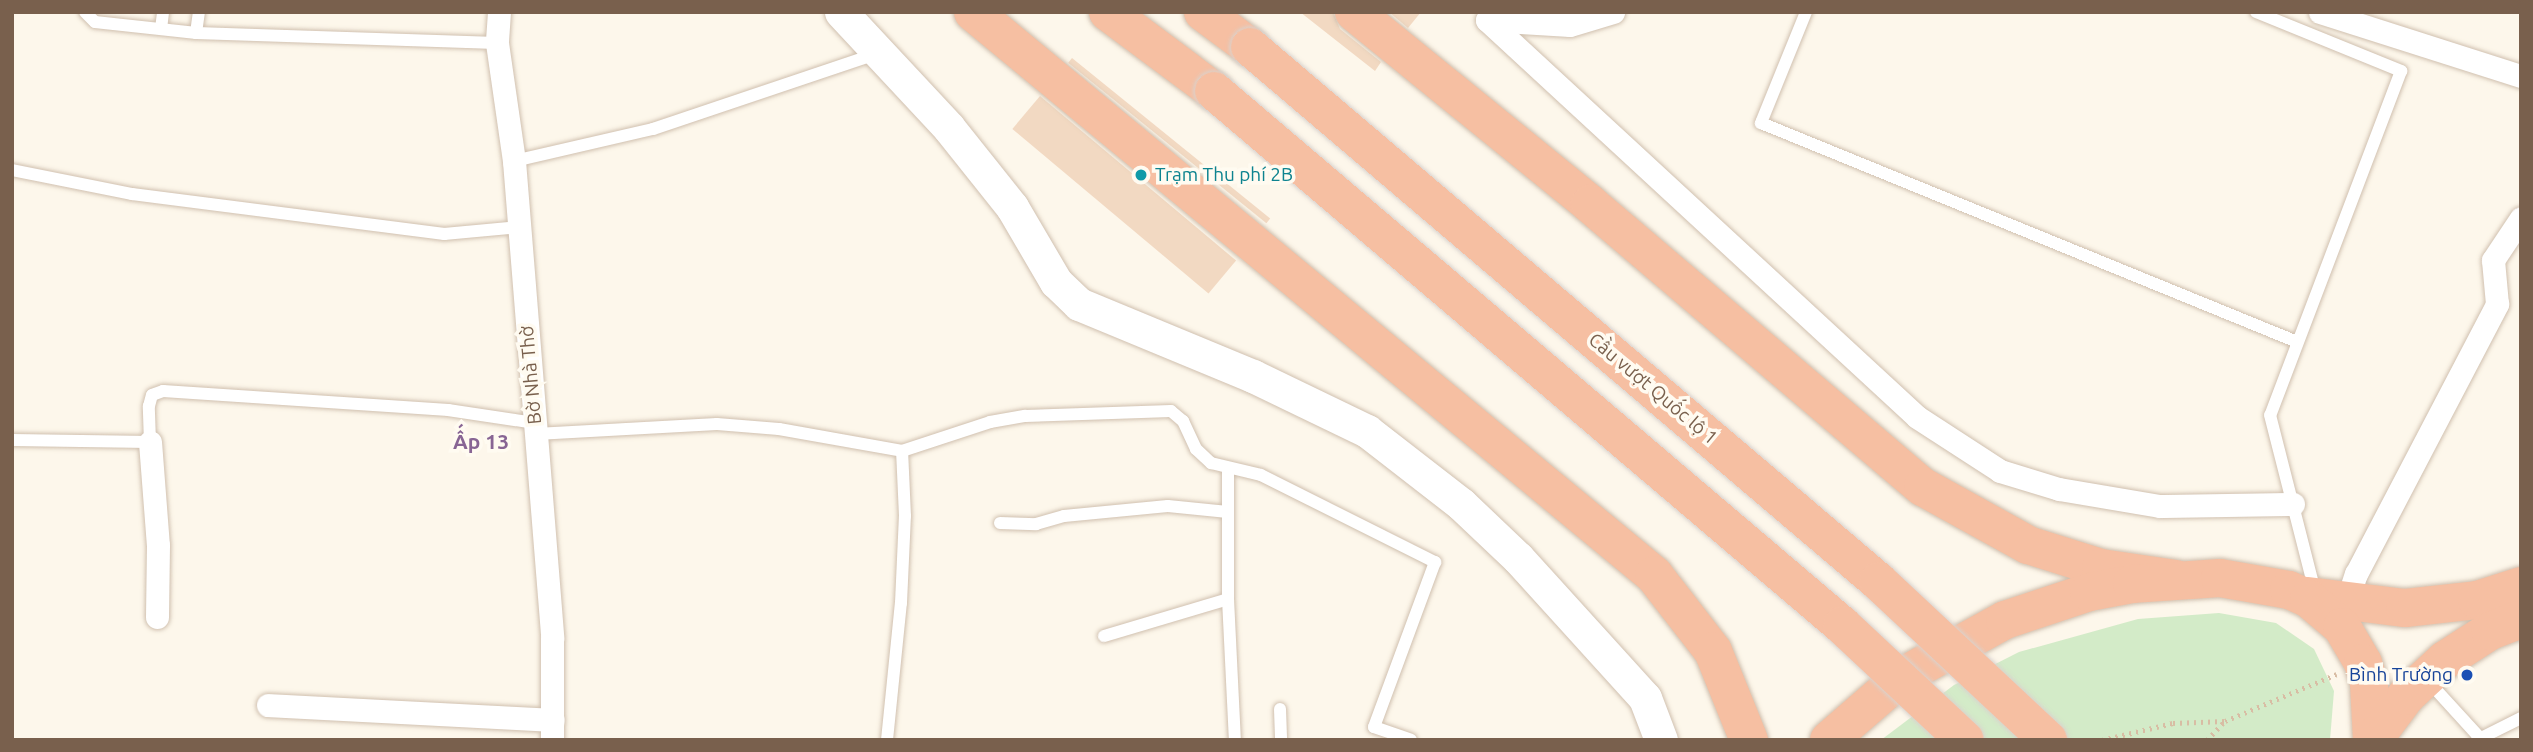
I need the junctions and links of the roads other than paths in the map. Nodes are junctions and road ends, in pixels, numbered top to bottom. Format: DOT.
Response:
graph roads {
  1 [pos="85,12"];
  2 [pos="163,12"];
  3 [pos="199,12"];
  4 [pos="499,12"];
  5 [pos="841,12"];
  6 [pos="973,12"];
  7 [pos="1108,12"];
  8 [pos="1203,12"];
  9 [pos="1354,12"];
  10 [pos="1613,12"];
  11 [pos="1805,12"];
  12 [pos="2256,12"];
  13 [pos="2320,12"];
  14 [pos="161,29"];
  15 [pos="196,33"];
  16 [pos="497,43"];
  17 [pos="879,53"];
  18 [pos="2521,76"];
  19 [pos="514,161"];
  20 [pos="12,170"];
  21 [pos="2521,218"];
  22 [pos="520,228"];
  23 [pos="2295,341"];
  24 [pos="535,428"];
  25 [pos="12,440"];
  26 [pos="150,442"];
  27 [pos="902,451"];
  28 [pos="1228,468"];
  29 [pos="2293,504"];
  30 [pos="1228,512"];
  31 [pos="1000,523"];
  32 [pos="2176,579"];
  33 [pos="2521,586"];
  34 [pos="2317,597"];
  35 [pos="1228,599"];
  36 [pos="157,617"];
  37 [pos="2521,619"];
  38 [pos="1104,636"];
  39 [pos="2424,677"];
  40 [pos="268,705"];
  41 [pos="1280,709"];
  42 [pos="2521,718"];
  43 [pos="553,730"];
  44 [pos="2479,739"];
  45 [pos="887,740"];
  46 [pos="1235,740"];
  47 [pos="1281,740"];
  48 [pos="1411,740"];
  49 [pos="1661,740"];
  50 [pos="1749,740"];
  51 [pos="1829,740"];
  52 [pos="1965,740"];
  53 [pos="2048,740"];
  54 [pos="2372,740"];
  1 -- 14 [label="lane"];
  2 -- 14 [label="lane"];
  3 -- 15 [label="lane"];
  4 -- 16 [label="street, Bờ Nhà Thờ"];
  5 -- 17 [label="street"];
  6 -- 50 [label="highway"];
  7 -- 52 [label="highway, bridge"];
  8 -- 53 [label="highway, Cầu vượt Quốc lộ 1, bridge"];
  9 -- 32 [label="highway"];
  10 -- 29 [label="street"];
  11 -- 23 [label="lane"];
  12 -- 23 [label="lane"];
  13 -- 18 [label="street"];
  14 -- 15 [label="lane"];
  15 -- 16 [label="lane"];
  16 -- 19 [label="street, Bờ Nhà Thờ"];
  17 -- 19 [label="lane"];
  17 -- 49 [label="street"];
  19 -- 22 [label="street, Bờ Nhà Thờ"];
  20 -- 22 [label="lane"];
  21 -- 34 [label="street"];
  22 -- 24 [label="street, Bờ Nhà Thờ"];
  23 -- 29 [label="lane"];
  24 -- 26 [label="lane"];
  24 -- 27 [label="lane"];
  24 -- 43 [label="street, Bờ Nhà Thờ"];
  25 -- 26 [label="lane"];
  26 -- 36 [label="street"];
  27 -- 28 [label="lane"];
  27 -- 45 [label="lane"];
  28 -- 30 [label="lane"];
  28 -- 48 [label="lane"];
  29 -- 34 [label="lane"];
  30 -- 31 [label="lane"];
  30 -- 35 [label="lane"];
  32 -- 34 [label="highway"];
  32 -- 51 [label="highway"];
  33 -- 34 [label="highway"];
  34 -- 54 [label="highway"];
  35 -- 38 [label="lane"];
  35 -- 46 [label="lane"];
  37 -- 39 [label="highway"];
  39 -- 44 [label="lane"];
  39 -- 54 [label="highway"];
  40 -- 43 [label="street"];
  41 -- 47 [label="lane"];
  42 -- 44 [label="lane"];
}
